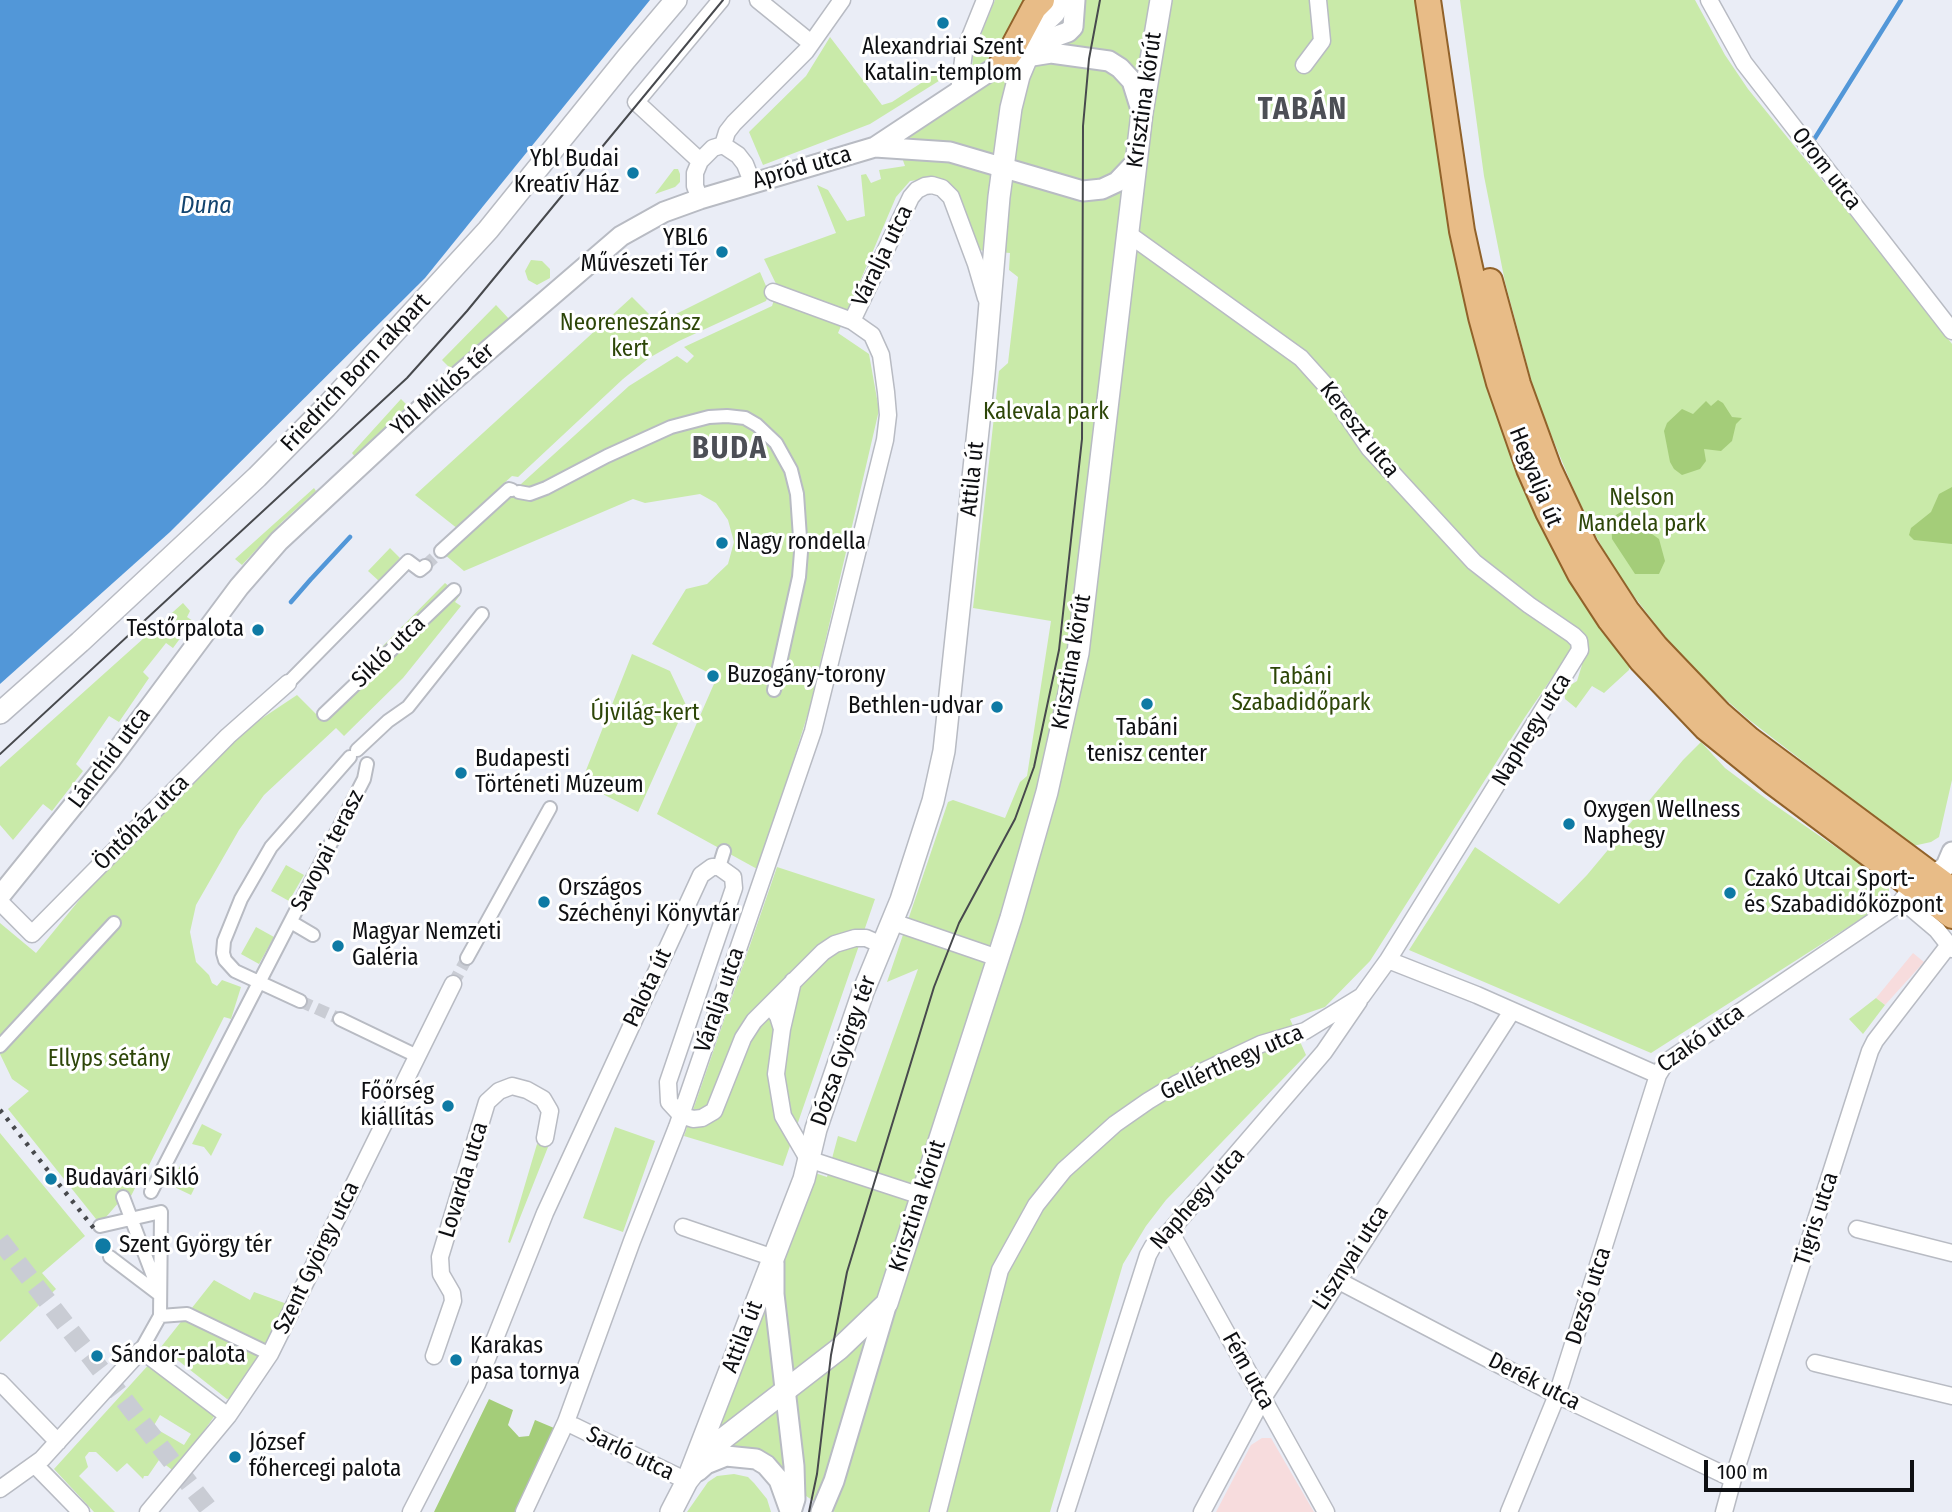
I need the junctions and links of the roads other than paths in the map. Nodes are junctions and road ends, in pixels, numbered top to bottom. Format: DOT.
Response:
graph roads {
  1 [pos="677,0"];
  2 [pos="721,0"];
  3 [pos="758,0"];
  4 [pos="842,0"];
  5 [pos="985,0"];
  6 [pos="1042,0"];
  7 [pos="1049,0"];
  8 [pos="1062,0"];
  9 [pos="1075,0"];
  10 [pos="1161,0"];
  11 [pos="1318,0"];
  12 [pos="1428,0"];
  13 [pos="1445,0"];
  14 [pos="1709,0"];
  15 [pos="1040,26"];
  16 [pos="811,43"];
  17 [pos="1014,60"];
  18 [pos="1304,65"];
  19 [pos="959,92"];
  20 [pos="1142,113"];
  21 [pos="723,145"];
  22 [pos="875,147"];
  23 [pos="699,161"];
  24 [pos="1135,163"];
  25 [pos="1003,166"];
  26 [pos="752,182"];
  27 [pos="728,190"];
  28 [pos="700,199"];
  29 [pos="1128,233"];
  30 [pos="773,292"];
  31 [pos="989,311"];
  32 [pos="852,320"];
  33 [pos="1952,331"];
  34 [pos="441,551"];
  35 [pos="425,566"];
  36 [pos="454,590"];
  37 [pos="482,614"];
  38 [pos="215,617"];
  39 [pos="1579,641"];
  40 [pos="288,683"];
  41 [pos="774,690"];
  42 [pos="0,713"];
  43 [pos="324,714"];
  44 [pos="359,757"];
  45 [pos="550,808"];
  46 [pos="724,851"];
  47 [pos="1952,852"];
  48 [pos="719,867"];
  49 [pos="1925,889"];
  50 [pos="0,896"];
  51 [pos="0,902"];
  52 [pos="1952,916"];
  53 [pos="291,922"];
  54 [pos="893,922"];
  55 [pos="114,923"];
  56 [pos="313,935"];
  57 [pos="882,945"];
  58 [pos="1950,948"];
  59 [pos="467,958"];
  60 [pos="998,958"];
  61 [pos="1388,960"];
  62 [pos="793,981"];
  63 [pos="260,982"];
  64 [pos="453,984"];
  65 [pos="1362,996"];
  66 [pos="300,1001"];
  67 [pos="769,1005"];
  68 [pos="1512,1011"];
  69 [pos="340,1019"];
  70 [pos="782,1029"];
  71 [pos="0,1046"];
  72 [pos="417,1056"];
  73 [pos="1658,1075"];
  74 [pos="681,1115"];
  75 [pos="545,1138"];
  76 [pos="808,1159"];
  77 [pos="151,1192"];
  78 [pos="921,1196"];
  79 [pos="123,1197"];
  80 [pos="131,1219"];
  81 [pos="100,1226"];
  82 [pos="683,1227"];
  83 [pos="1857,1229"];
  84 [pos="1170,1231"];
  85 [pos="1952,1253"];
  86 [pos="110,1257"];
  87 [pos="774,1258"];
  88 [pos="1337,1280"];
  89 [pos="160,1296"];
  90 [pos="887,1303"];
  91 [pos="160,1316"];
  92 [pos="141,1350"];
  93 [pos="270,1354"];
  94 [pos="434,1356"];
  95 [pos="1815,1363"];
  96 [pos="0,1382"];
  97 [pos="786,1390"];
  98 [pos="1557,1395"];
  99 [pos="1952,1396"];
  100 [pos="1263,1398"];
  101 [pos="228,1416"];
  102 [pos="574,1426"];
  103 [pos="58,1442"];
  104 [pos="35,1465"];
  105 [pos="1732,1479"];
  106 [pos="687,1481"];
  107 [pos="0,1489"];
  108 [pos="80,1512"];
  109 [pos="148,1512"];
  110 [pos="411,1512"];
  111 [pos="524,1512"];
  112 [pos="671,1512"];
  113 [pos="790,1512"];
  114 [pos="821,1512"];
  115 [pos="938,1512"];
  116 [pos="1066,1512"];
  117 [pos="1202,1512"];
  118 [pos="1325,1512"];
  119 [pos="1509,1512"];
  120 [pos="1724,1512"];
  1 -- 42 [label="main road, Friedrich Born rakpart"];
  2 -- 23 [label="street"];
  3 -- 16 [label="street"];
  4 -- 16 [label="street"];
  5 -- 19 [label="street"];
  6 -- 17 [label="main road"];
  7 -- 15 [label="main road"];
  8 -- 15 [label="main road, Attila út"];
  9 -- 17 [label="street, Apród utca"];
  10 -- 20 [label="main road, Krisztina körút"];
  11 -- 18 [label="street"];
  12 -- 49 [label="main road, Hegyalja út"];
  13 -- 49 [label="main road, Hegyalja út"];
  14 -- 33 [label="street, Orom utca"];
  15 -- 17 [label="main road, Attila út"];
  16 -- 21 [label="street"];
  17 -- 19 [label="street, Apród utca"];
  17 -- 20 [label="street"];
  17 -- 25 [label="main road, Attila út"];
  19 -- 22 [label="street, Apród utca"];
  20 -- 24 [label="main road, Krisztina körút"];
  21 -- 23 [label="street"];
  21 -- 26 [label="street"];
  22 -- 25 [label="street, Apród utca"];
  22 -- 26 [label="street, Apród utca"];
  23 -- 28 [label="street"];
  24 -- 25 [label="street"];
  24 -- 29 [label="main road, Krisztina körút"];
  25 -- 31 [label="main road, Attila út"];
  26 -- 27 [label="street, Apród utca"];
  27 -- 28 [label="street, Ybl Miklós tér"];
  28 -- 38 [label="street, Ybl Miklós tér"];
  29 -- 39 [label="street, Kereszt utca"];
  29 -- 60 [label="main road, Krisztina körút"];
  30 -- 32 [label="street, Váralja utca"];
  31 -- 32 [label="street, Váralja utca"];
  31 -- 54 [label="main road, Attila út"];
  32 -- 74 [label="street, Váralja utca"];
  34 -- 41 [label="street"];
  35 -- 40 [label="street"];
  36 -- 43 [label="street, Sikló utca"];
  37 -- 44 [label="street"];
  38 -- 50 [label="street, Lánchíd utca"];
  39 -- 61 [label="street, Naphegy utca"];
  40 -- 51 [label="street, Öntőház utca"];
  44 -- 53 [label="street, Savoyai terasz"];
  44 -- 63 [label="street"];
  45 -- 59 [label="street"];
  46 -- 48 [label="street"];
  47 -- 49 [label="street"];
  48 -- 74 [label="street, Palota út"];
  48 -- 110 [label="street, Palota út"];
  49 -- 52 [label="main road, Hegyalja út"];
  49 -- 58 [label="street"];
  49 -- 73 [label="street, Czakó utca"];
  53 -- 56 [label="street, Savoyai terasz"];
  53 -- 63 [label="street, Savoyai terasz"];
  54 -- 57 [label="main road, Dózsa György tér"];
  54 -- 60 [label="street"];
  55 -- 71 [label="street"];
  57 -- 62 [label="street, Dózsa György tér"];
  57 -- 76 [label="main road, Dózsa György tér"];
  58 -- 105 [label="street, Tigris utca"];
  60 -- 78 [label="main road, Krisztina körút"];
  61 -- 65 [label="street, Gellérthegy utca"];
  61 -- 68 [label="street, Czakó utca"];
  62 -- 67 [label="street, Dózsa György tér"];
  62 -- 70 [label="street, Dózsa György tér"];
  63 -- 66 [label="street"];
  63 -- 77 [label="street, Savoyai terasz"];
  64 -- 72 [label="street, Szent György utca"];
  65 -- 84 [label="street, Naphegy utca"];
  65 -- 115 [label="street, Gellérthegy utca"];
  67 -- 70 [label="street"];
  67 -- 74 [label="street"];
  68 -- 73 [label="street, Czakó utca"];
  68 -- 88 [label="street, Lisznyai utca"];
  69 -- 72 [label="street"];
  70 -- 76 [label="street, Dózsa György tér"];
  72 -- 93 [label="street, Szent György utca"];
  73 -- 98 [label="street, Dezső utca"];
  74 -- 111 [label="street, Váralja utca"];
  75 -- 94 [label="street, Lovarda utca"];
  76 -- 78 [label="street"];
  76 -- 87 [label="main road, Attila út"];
  78 -- 90 [label="main road, Krisztina körút"];
  79 -- 80 [label="street"];
  80 -- 81 [label="street"];
  80 -- 89 [label="street"];
  80 -- 89 [label="street"];
  82 -- 87 [label="street"];
  83 -- 85 [label="street"];
  84 -- 100 [label="street, Fém utca"];
  84 -- 116 [label="street, Naphegy utca"];
  86 -- 89 [label="street"];
  87 -- 97 [label="street"];
  87 -- 106 [label="main road, Attila út"];
  88 -- 98 [label="street, Derék utca"];
  88 -- 100 [label="street, Lisznyai utca"];
  89 -- 91 [label="street"];
  90 -- 97 [label="main road, Krisztina körút"];
  90 -- 114 [label="street, Krisztina körút"];
  91 -- 92 [label="street"];
  91 -- 93 [label="street"];
  92 -- 101 [label="street"];
  92 -- 103 [label="street"];
  93 -- 101 [label="street, Szent György utca"];
  95 -- 99 [label="street"];
  96 -- 103 [label="street"];
  97 -- 106 [label="main road, Krisztina körút"];
  97 -- 113 [label="street"];
  98 -- 105 [label="street, Derék utca"];
  98 -- 119 [label="street, Dezső utca"];
  100 -- 117 [label="street, Lisznyai utca"];
  100 -- 118 [label="street, Fém utca"];
  101 -- 109 [label="street, Szent György utca"];
  102 -- 106 [label="street, Sarló utca"];
  103 -- 104 [label="street"];
  104 -- 107 [label="street"];
  104 -- 108 [label="street"];
  105 -- 120 [label="street, Tigris utca"];
  106 -- 112 [label="main road, Attila út"];
  106 -- 113 [label="street"];
}
